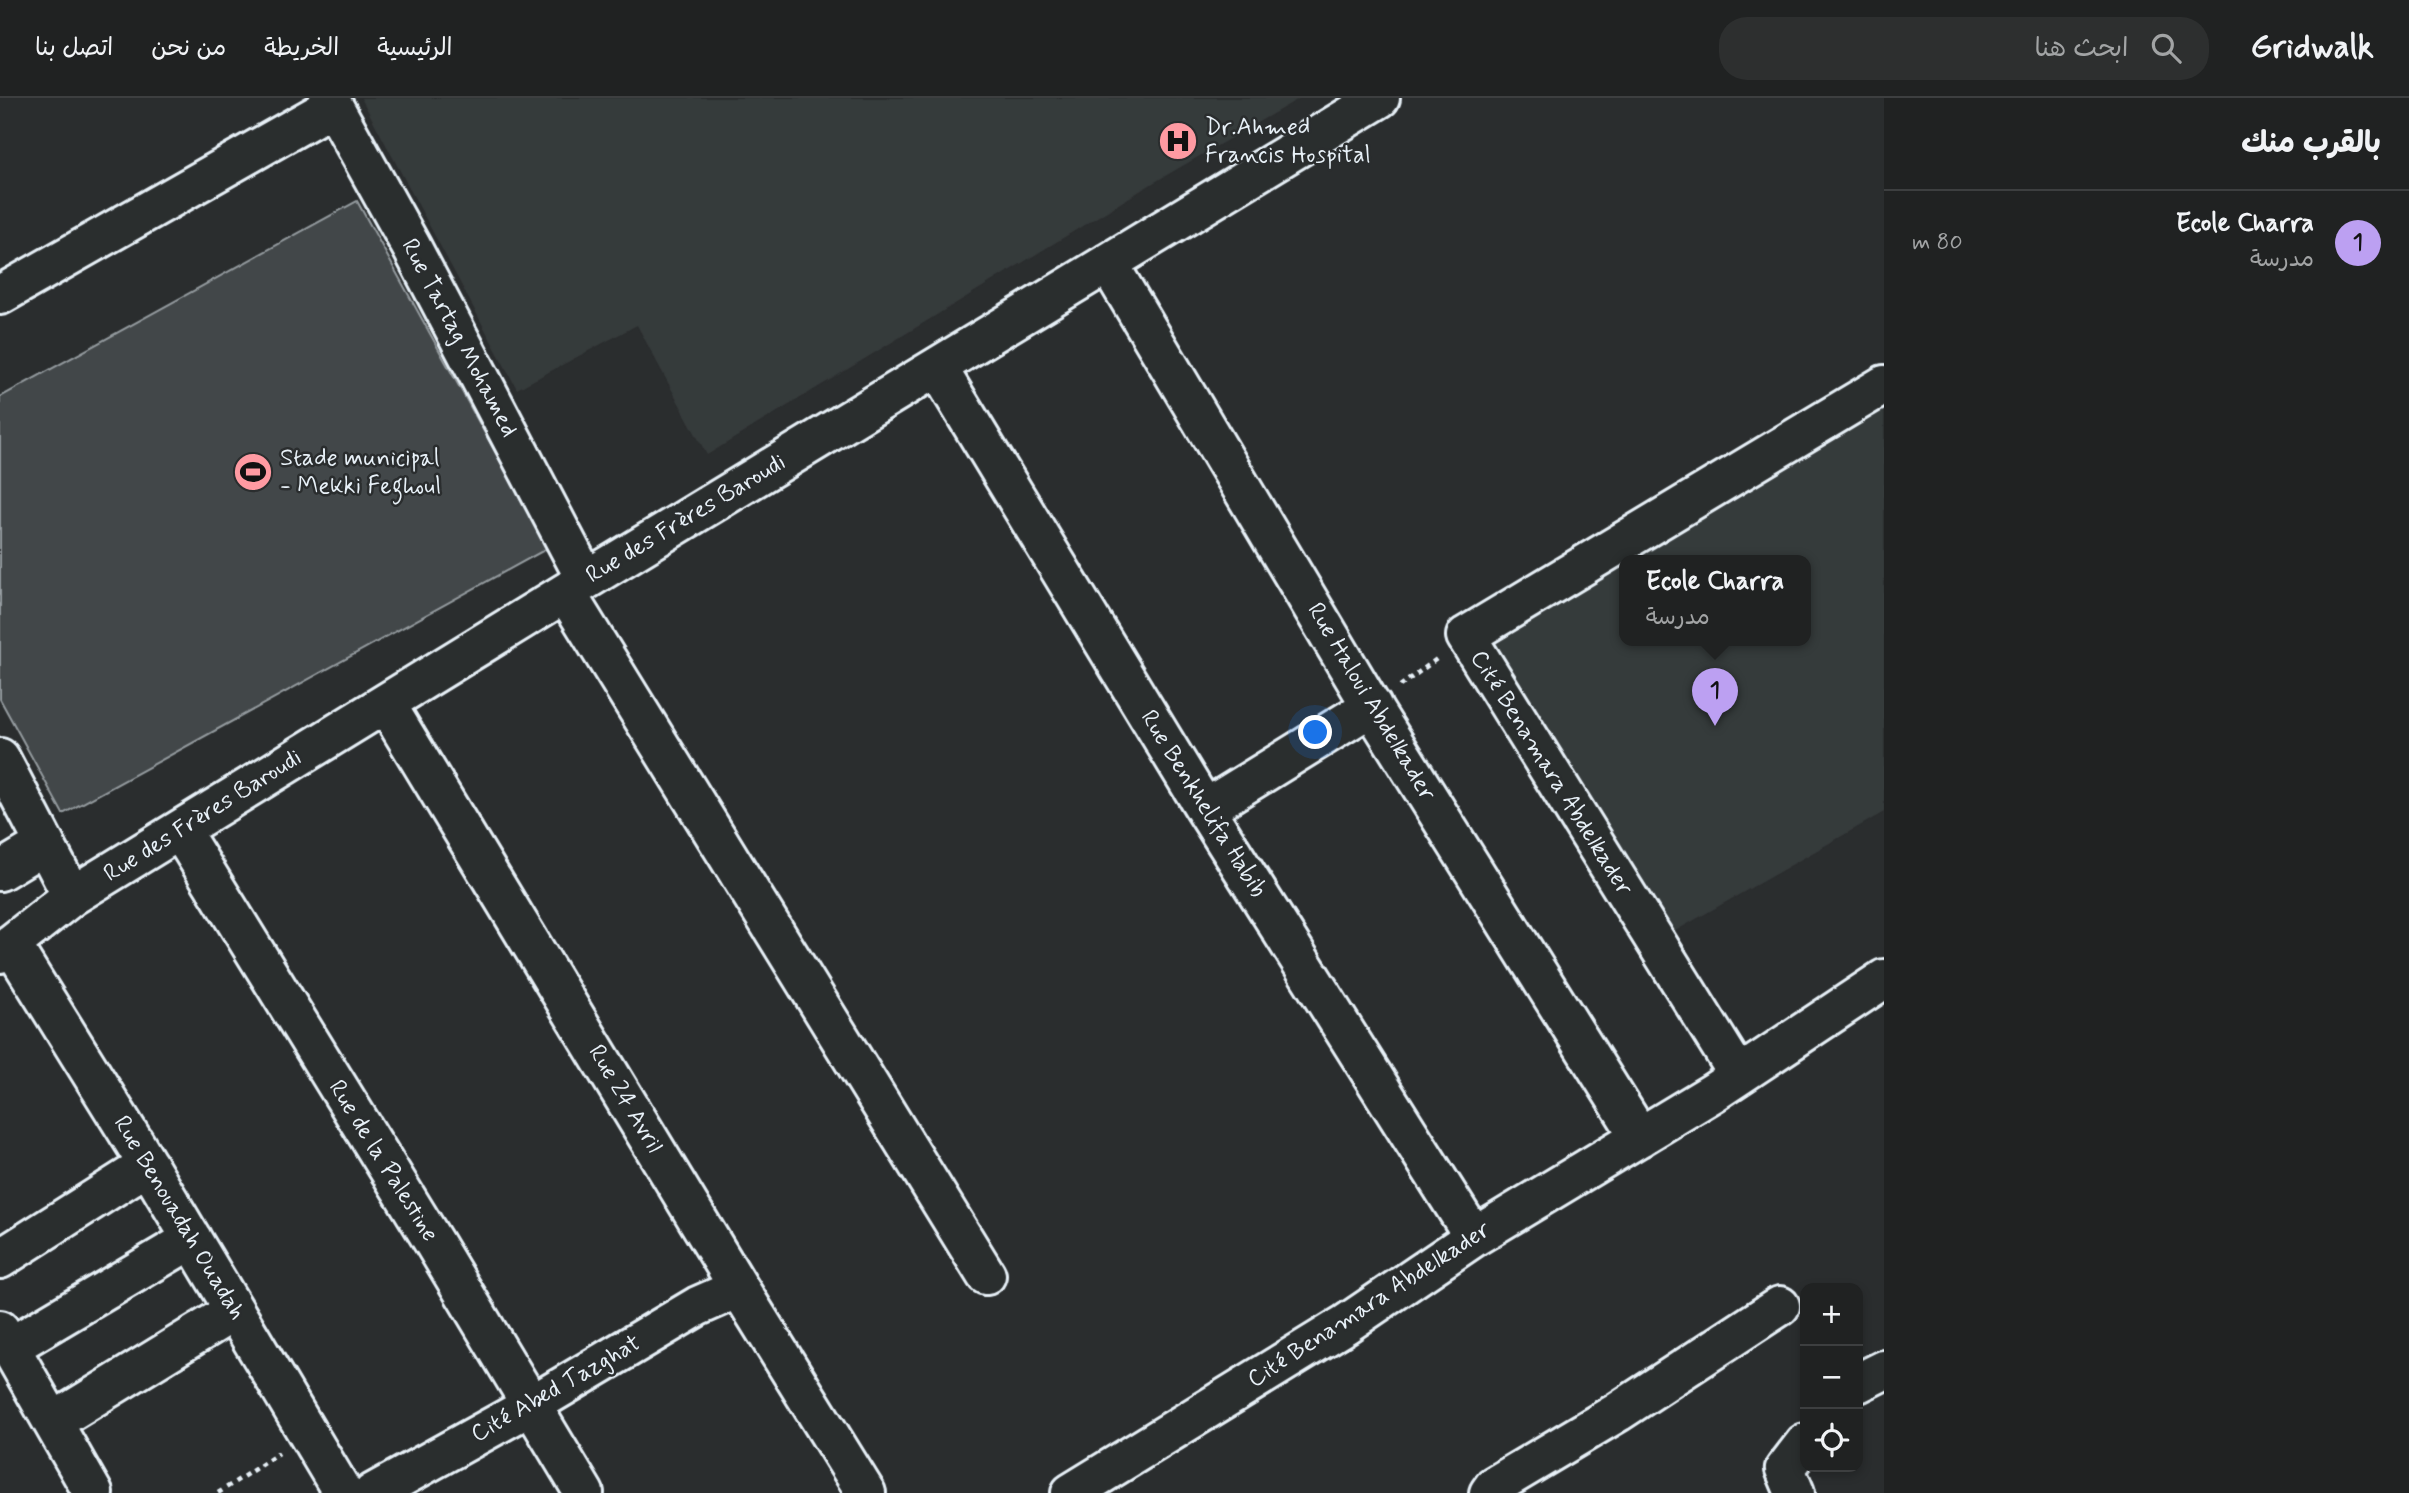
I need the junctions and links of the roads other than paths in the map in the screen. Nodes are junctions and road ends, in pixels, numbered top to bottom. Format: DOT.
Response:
graph roads {
  1 [pos="1380,98"];
  2 [pos="331,102"];
  3 [pos="1108,262"];
  4 [pos="0,295"];
  5 [pos="937,367"];
  6 [pos="1884,385"];
  7 [pos="576,586"];
  8 [pos="386,704"];
  9 [pos="1372,706"];
  10 [pos="0,758"];
  11 [pos="1205,808"];
  12 [pos="180,830"];
  13 [pos="45,845"];
  14 [pos="0,871"];
  15 [pos="72,896"];
  16 [pos="6,949"];
  17 [pos="1884,979"];
  18 [pos="1738,1074"];
  19 [pos="1640,1137"];
  20 [pos="148,1165"];
  21 [pos="1474,1237"];
  22 [pos="192,1239"];
  23 [pos="0,1259"];
  24 [pos="986,1275"];
  25 [pos="739,1288"];
  26 [pos="1780,1306"];
  27 [pos="234,1311"];
  28 [pos="5,1339"];
  29 [pos="1884,1370"];
  30 [pos="1863,1380"];
  31 [pos="530,1406"];
  32 [pos="53,1422"];
  33 [pos="1800,1450"];
  34 [pos="93,1493"];
  35 [pos="343,1493"];
  36 [pos="373,1493"];
  37 [pos="584,1493"];
  38 [pos="866,1493"];
  39 [pos="1071,1493"];
  40 [pos="1489,1493"];
  41 [pos="1795,1493"];
  1 -- 3 [label="street, Rue des Frères Baroudi"];
  2 -- 4 [label="street"];
  2 -- 7 [label="street, Rue Tartag Mohamed"];
  3 -- 5 [label="street, Rue des Frères Baroudi"];
  3 -- 9 [label="street, Rue Haloui Abdelkader"];
  5 -- 7 [label="street, Rue des Frères Baroudi"];
  5 -- 11 [label="street, Rue Benkhelifa Habib"];
  6 -- 18 [label="street, Cité Benamara Abdelkader"];
  7 -- 8 [label="street, Rue des Frères Baroudi"];
  7 -- 24 [label="street, Rue Tartag Mohamed"];
  8 -- 12 [label="street, Rue des Frères Baroudi"];
  8 -- 25 [label="street, Rue 24 Avril"];
  9 -- 11 [label="street"];
  9 -- 19 [label="street, Rue Haloui Abdelkader"];
  10 -- 13 [label="street"];
  11 -- 21 [label="street, Rue Benkhelifa Habib"];
  12 -- 15 [label="street, Rue des Frères Baroudi"];
  12 -- 31 [label="street, Rue de la Palestine"];
  13 -- 14 [label="street"];
  13 -- 15 [label="street"];
  15 -- 16 [label="street, Rue des Frères Baroudi"];
  16 -- 20 [label="street, Rue Benouadah Ouadah"];
  17 -- 18 [label="street, Cité Benamara Abdelkader"];
  18 -- 19 [label="street, Cité Benamara Abdelkader"];
  19 -- 21 [label="street, Cité Benamara Abdelkader"];
  20 -- 22 [label="street, Rue Benouadah Ouadah"];
  20 -- 23 [label="street"];
  21 -- 39 [label="street, Cité Benamara Abdelkader"];
  22 -- 27 [label="street, Rue Benouadah Ouadah"];
  22 -- 28 [label="street"];
  25 -- 31 [label="street, Cité Abed Tazghat"];
  25 -- 38 [label="street, Rue 24 Avril"];
  26 -- 40 [label="street"];
  27 -- 32 [label="street"];
  27 -- 35 [label="street, Rue Benouadah Ouadah"];
  28 -- 32 [label="street"];
  29 -- 30 [label="street"];
  31 -- 36 [label="street, Cité Abed Tazghat"];
  31 -- 37 [label="street, Rue de la Palestine"];
  32 -- 34 [label="street"];
  33 -- 41 [label="street"];
}
